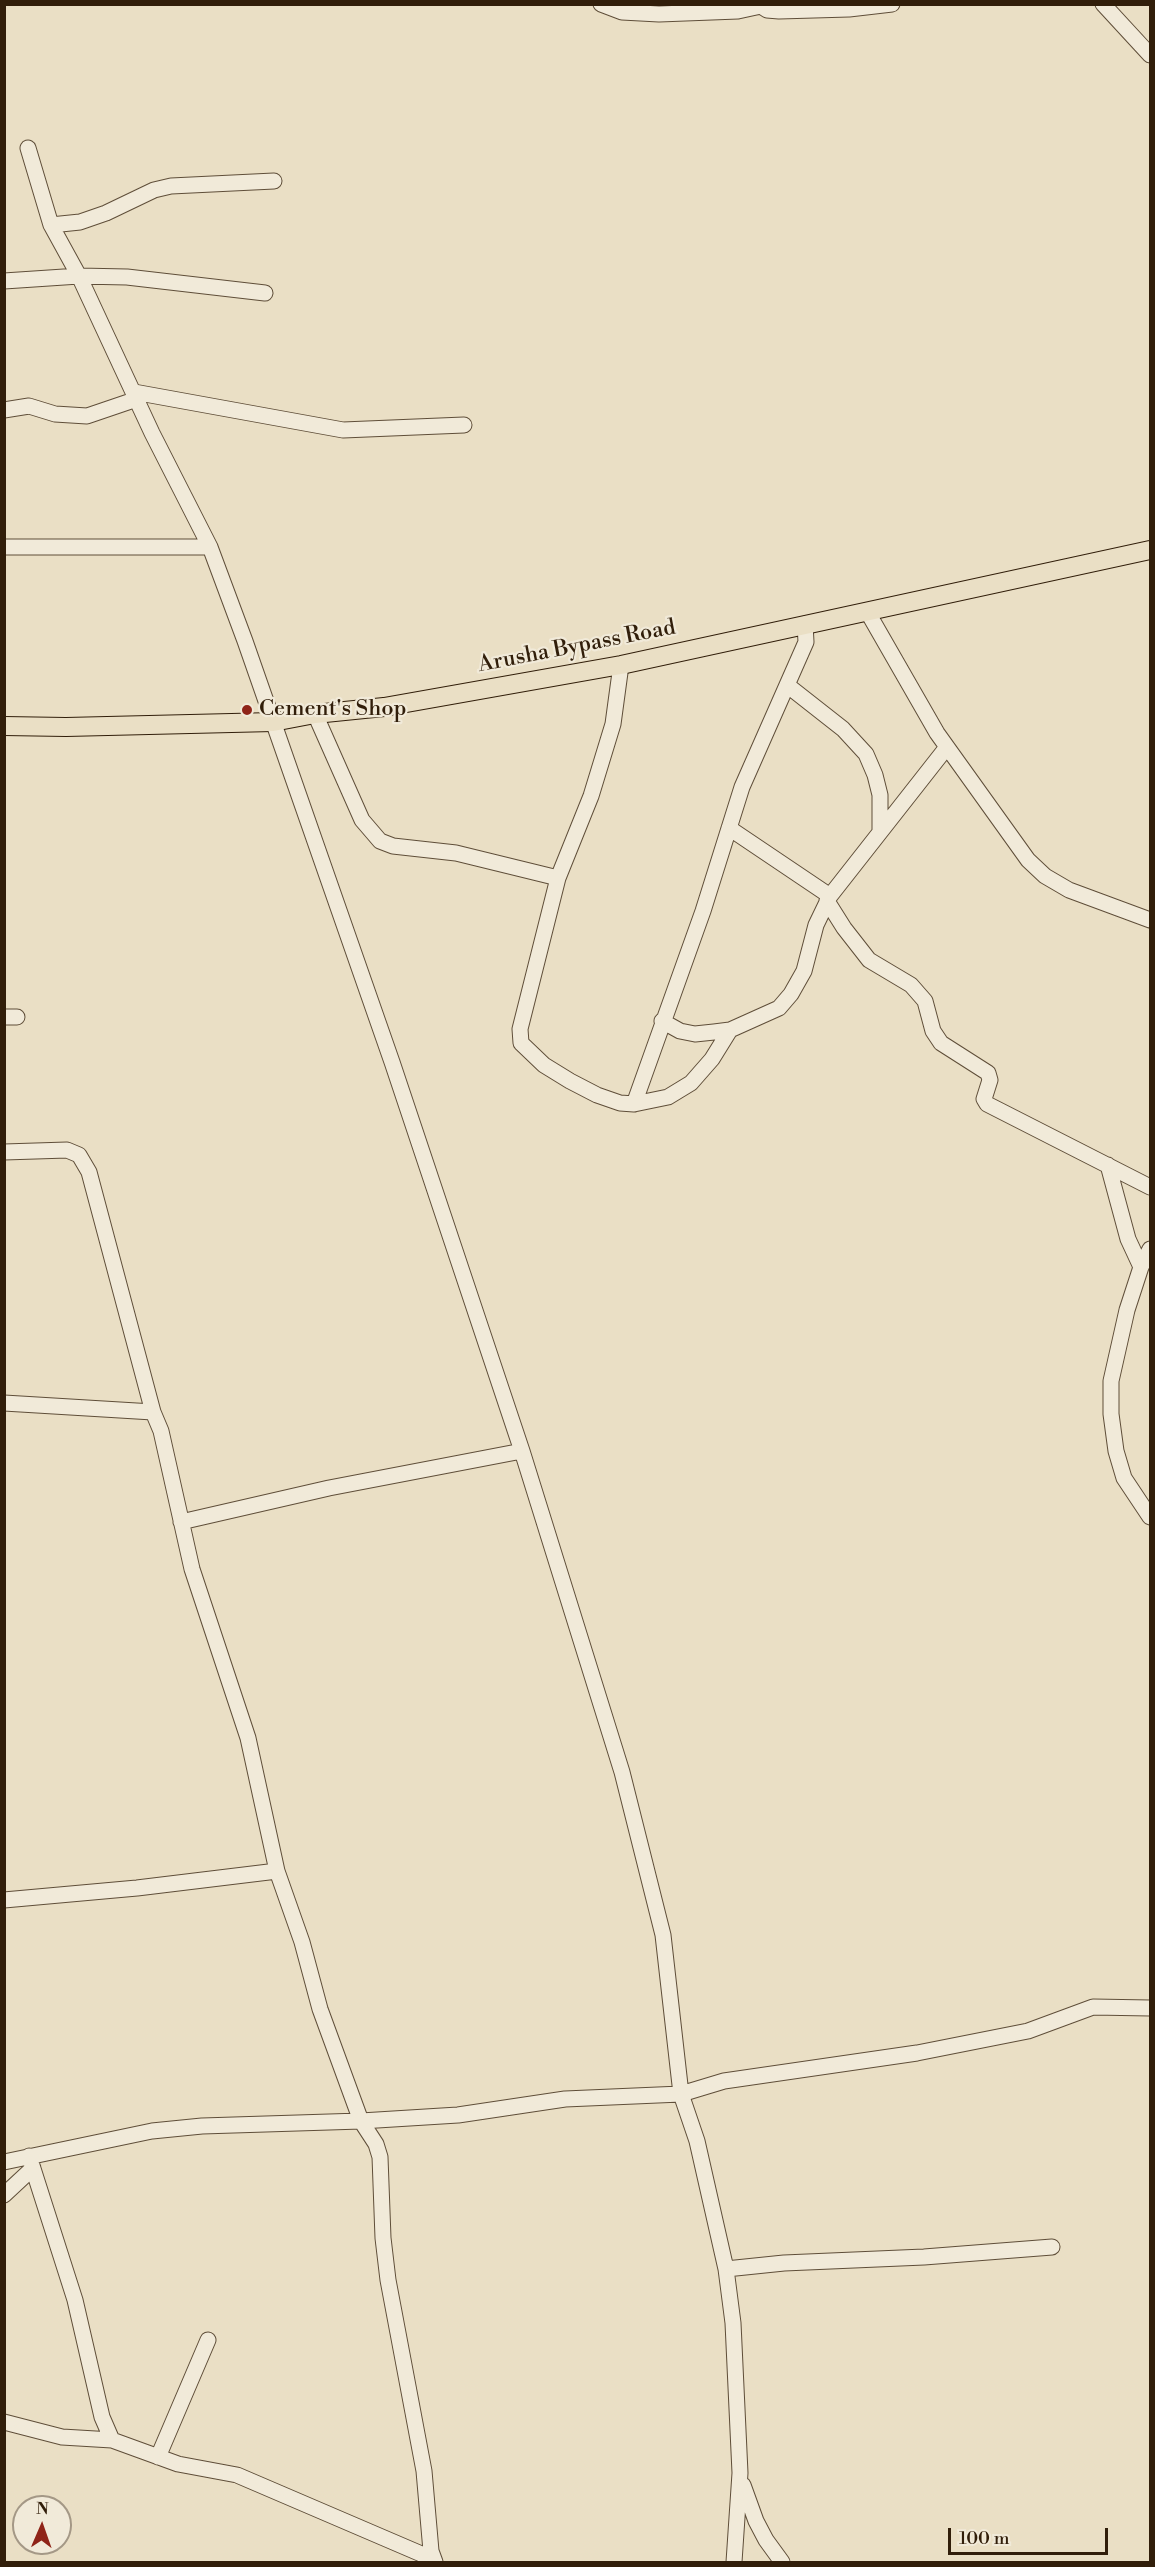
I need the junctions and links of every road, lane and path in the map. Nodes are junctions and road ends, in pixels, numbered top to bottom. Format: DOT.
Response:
graph roads {
  1 [pos="602,4"];
  2 [pos="892,4"];
  3 [pos="1103,4"];
  4 [pos="1150,55"];
  5 [pos="28,148"];
  6 [pos="274,181"];
  7 [pos="51,225"];
  8 [pos="79,276"];
  9 [pos="4,281"];
  10 [pos="265,293"];
  11 [pos="136,395"];
  12 [pos="4,410"];
  13 [pos="464,425"];
  14 [pos="4,547"];
  15 [pos="210,547"];
  16 [pos="1150,550"];
  17 [pos="867,611"];
  18 [pos="805,624"];
  19 [pos="621,665"];
  20 [pos="787,685"];
  21 [pos="315,714"];
  22 [pos="273,722"];
  23 [pos="4,726"];
  24 [pos="947,747"];
  25 [pos="729,828"];
  26 [pos="880,832"];
  27 [pos="558,878"];
  28 [pos="828,898"];
  29 [pos="1150,920"];
  30 [pos="662,1021"];
  31 [pos="730,1030"];
  32 [pos="634,1104"];
  33 [pos="4,1152"];
  34 [pos="1108,1165"];
  35 [pos="1150,1187"];
  36 [pos="1150,1249"];
  37 [pos="1141,1267"];
  38 [pos="4,1403"];
  39 [pos="153,1412"];
  40 [pos="522,1451"];
  41 [pos="1150,1517"];
  42 [pos="181,1522"];
  43 [pos="278,1871"];
  44 [pos="4,1900"];
  45 [pos="1150,2008"];
  46 [pos="681,2094"];
  47 [pos="361,2121"];
  48 [pos="4,2162"];
  49 [pos="31,2162"];
  50 [pos="4,2195"];
  51 [pos="1052,2247"];
  52 [pos="726,2269"];
  53 [pos="208,2340"];
  54 [pos="4,2422"];
  55 [pos="112,2440"];
  56 [pos="158,2457"];
  57 [pos="740,2473"];
  58 [pos="434,2561"];
  59 [pos="734,2562"];
  60 [pos="782,2562"];
  1 -- 2 [label="street"];
  3 -- 4 [label="street"];
  5 -- 7 [label="street"];
  6 -- 7 [label="street"];
  7 -- 8 [label="street"];
  8 -- 9 [label="street"];
  8 -- 10 [label="street"];
  8 -- 11 [label="street"];
  11 -- 12 [label="street"];
  11 -- 13 [label="street"];
  11 -- 15 [label="street"];
  14 -- 15 [label="street"];
  15 -- 22 [label="street"];
  16 -- 17 [label="main road, Arusha Bypass Road"];
  17 -- 18 [label="main road, Arusha Bypass Road"];
  17 -- 24 [label="street"];
  18 -- 19 [label="main road, Arusha Bypass Road"];
  18 -- 20 [label="street"];
  19 -- 21 [label="main road, Arusha Bypass Road"];
  19 -- 27 [label="street"];
  20 -- 25 [label="street"];
  20 -- 26 [label="street"];
  21 -- 22 [label="main road, Arusha Bypass Road"];
  21 -- 27 [label="street"];
  22 -- 23 [label="main road, Arusha Bypass Road"];
  22 -- 40 [label="street"];
  24 -- 26 [label="street"];
  24 -- 29 [label="street"];
  25 -- 28 [label="street"];
  25 -- 30 [label="street"];
  26 -- 28 [label="street"];
  27 -- 32 [label="street"];
  28 -- 31 [label="street"];
  28 -- 34 [label="street"];
  30 -- 31 [label="street"];
  30 -- 32 [label="street"];
  31 -- 32 [label="street"];
  33 -- 39 [label="street"];
  34 -- 35 [label="street"];
  34 -- 37 [label="street"];
  36 -- 37 [label="street"];
  37 -- 41 [label="street"];
  38 -- 39 [label="street"];
  39 -- 42 [label="street"];
  40 -- 42 [label="street"];
  40 -- 46 [label="street"];
  42 -- 43 [label="street"];
  43 -- 44 [label="street"];
  43 -- 47 [label="street"];
  45 -- 46 [label="street"];
  46 -- 47 [label="street"];
  46 -- 52 [label="street"];
  47 -- 49 [label="street"];
  47 -- 58 [label="street"];
  48 -- 49 [label="street"];
  49 -- 50 [label="street"];
  49 -- 55 [label="street"];
  51 -- 52 [label="street"];
  52 -- 57 [label="street"];
  53 -- 56 [label="street"];
  54 -- 55 [label="street"];
  55 -- 56 [label="street"];
  56 -- 58 [label="street"];
  57 -- 59 [label="street"];
  57 -- 60 [label="street"];
}
